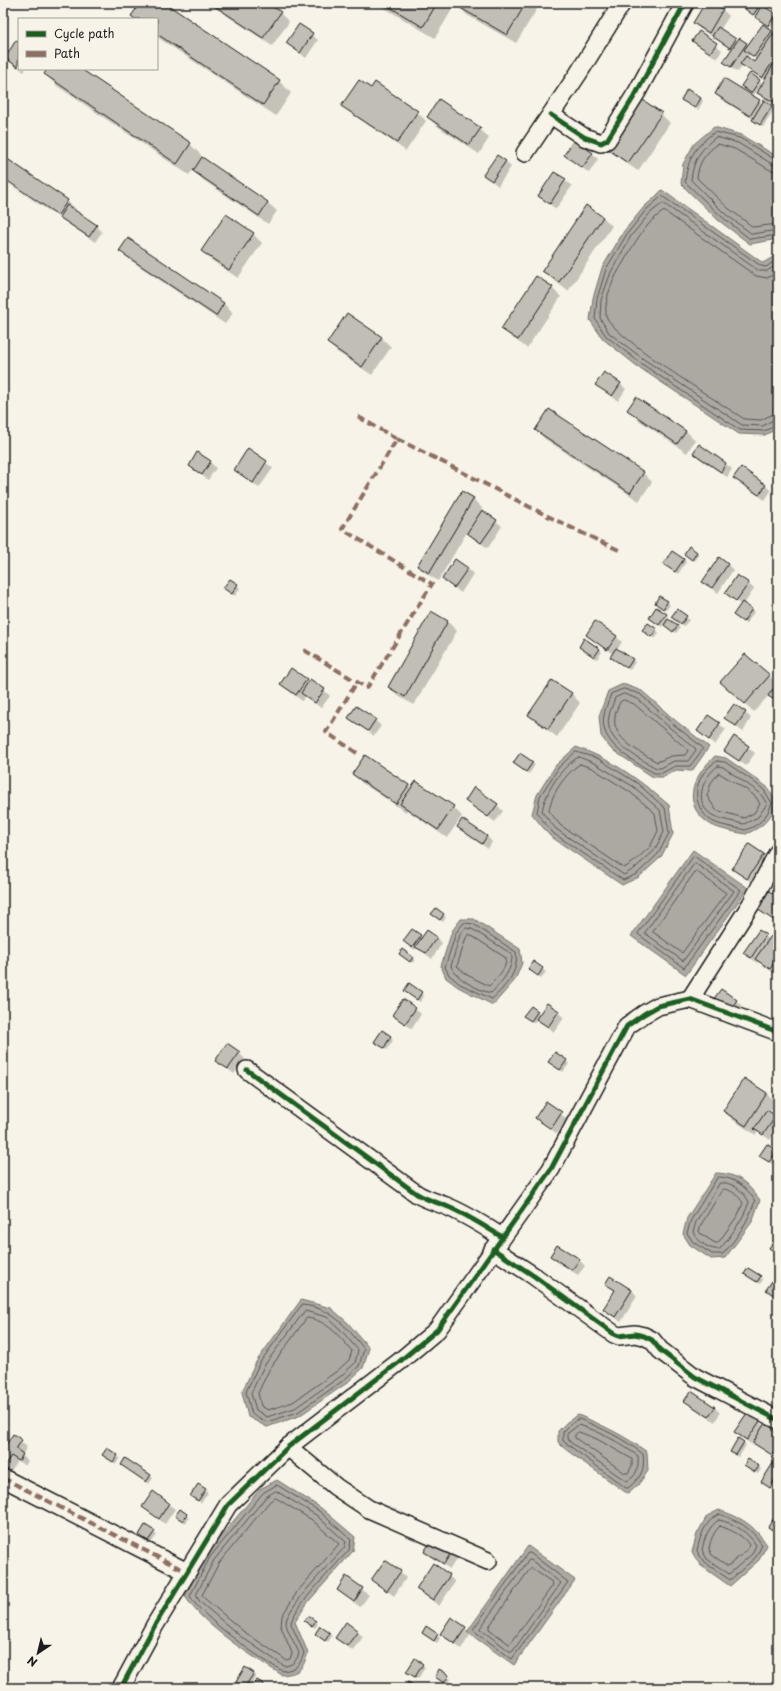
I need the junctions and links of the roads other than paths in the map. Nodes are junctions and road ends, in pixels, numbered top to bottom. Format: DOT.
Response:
graph roads {
  1 [pos="622,3"];
  2 [pos="685,3"];
  3 [pos="551,115"];
  4 [pos="525,153"];
  5 [pos="778,852"];
  6 [pos="690,999"];
  7 [pos="778,1032"];
  8 [pos="247,1070"];
  9 [pos="498,1243"];
  10 [pos="778,1420"];
  11 [pos="288,1446"];
  12 [pos="3,1478"];
  13 [pos="488,1561"];
  14 [pos="187,1572"];
  15 [pos="121,1688"];
  1 -- 3 [label="street"];
  2 -- 3 [label="street"];
  3 -- 4 [label="street"];
  5 -- 6 [label="street"];
  6 -- 7 [label="street"];
  6 -- 9 [label="street"];
  8 -- 9 [label="street"];
  9 -- 10 [label="street"];
  9 -- 11 [label="street"];
  11 -- 13 [label="street"];
  11 -- 14 [label="street"];
  12 -- 14 [label="street"];
  14 -- 15 [label="street"];
}
